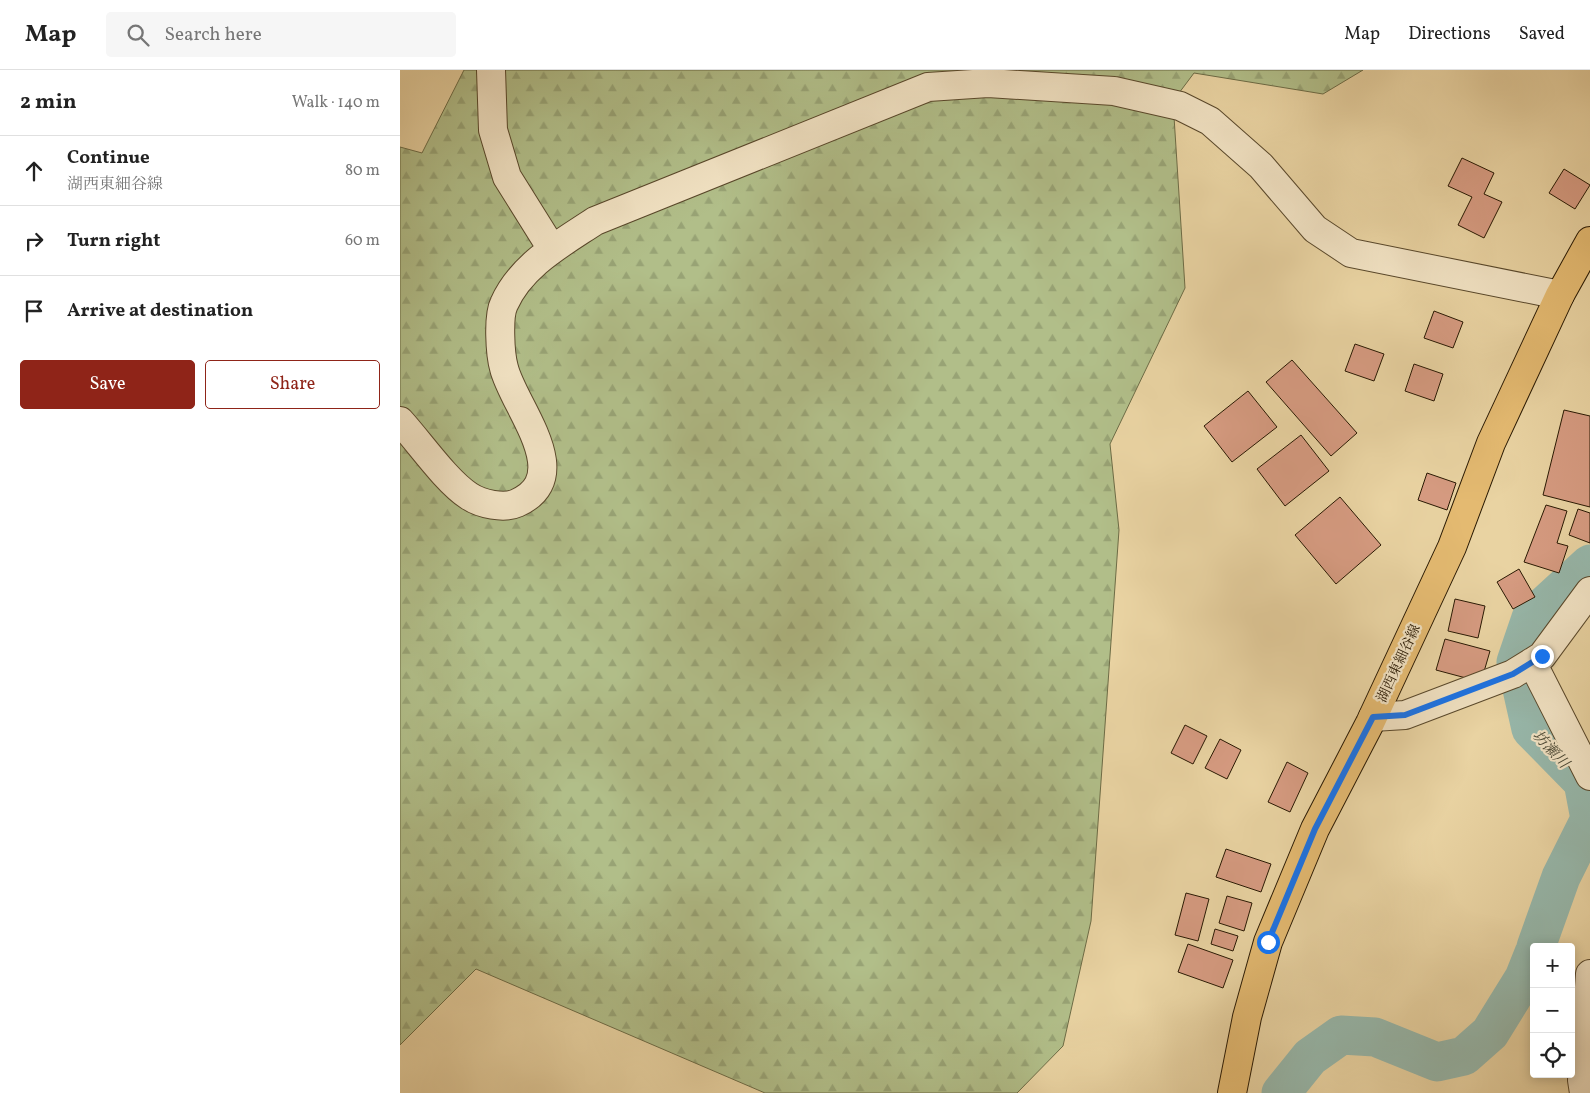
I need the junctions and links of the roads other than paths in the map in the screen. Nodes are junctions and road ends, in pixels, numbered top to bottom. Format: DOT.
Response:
graph roads {
  1 [pos="492,70"];
  2 [pos="1590,241"];
  3 [pos="552,248"];
  4 [pos="1560,295"];
  5 [pos="400,421"];
  6 [pos="1590,591"];
  7 [pos="1532,662"];
  8 [pos="1373,717"];
  9 [pos="1590,776"];
  10 [pos="1590,974"];
  11 [pos="1232,1093"];
  12 [pos="1584,1093"];
  1 -- 3 [label="street"];
  2 -- 4 [label="main road, 湖西東細谷線"];
  3 -- 4 [label="street"];
  3 -- 5 [label="street"];
  4 -- 8 [label="main road, 湖西東細谷線"];
  6 -- 7 [label="street"];
  7 -- 8 [label="street"];
  7 -- 9 [label="street"];
  8 -- 11 [label="main road, 湖西東細谷線"];
  10 -- 12 [label="street"];
}
